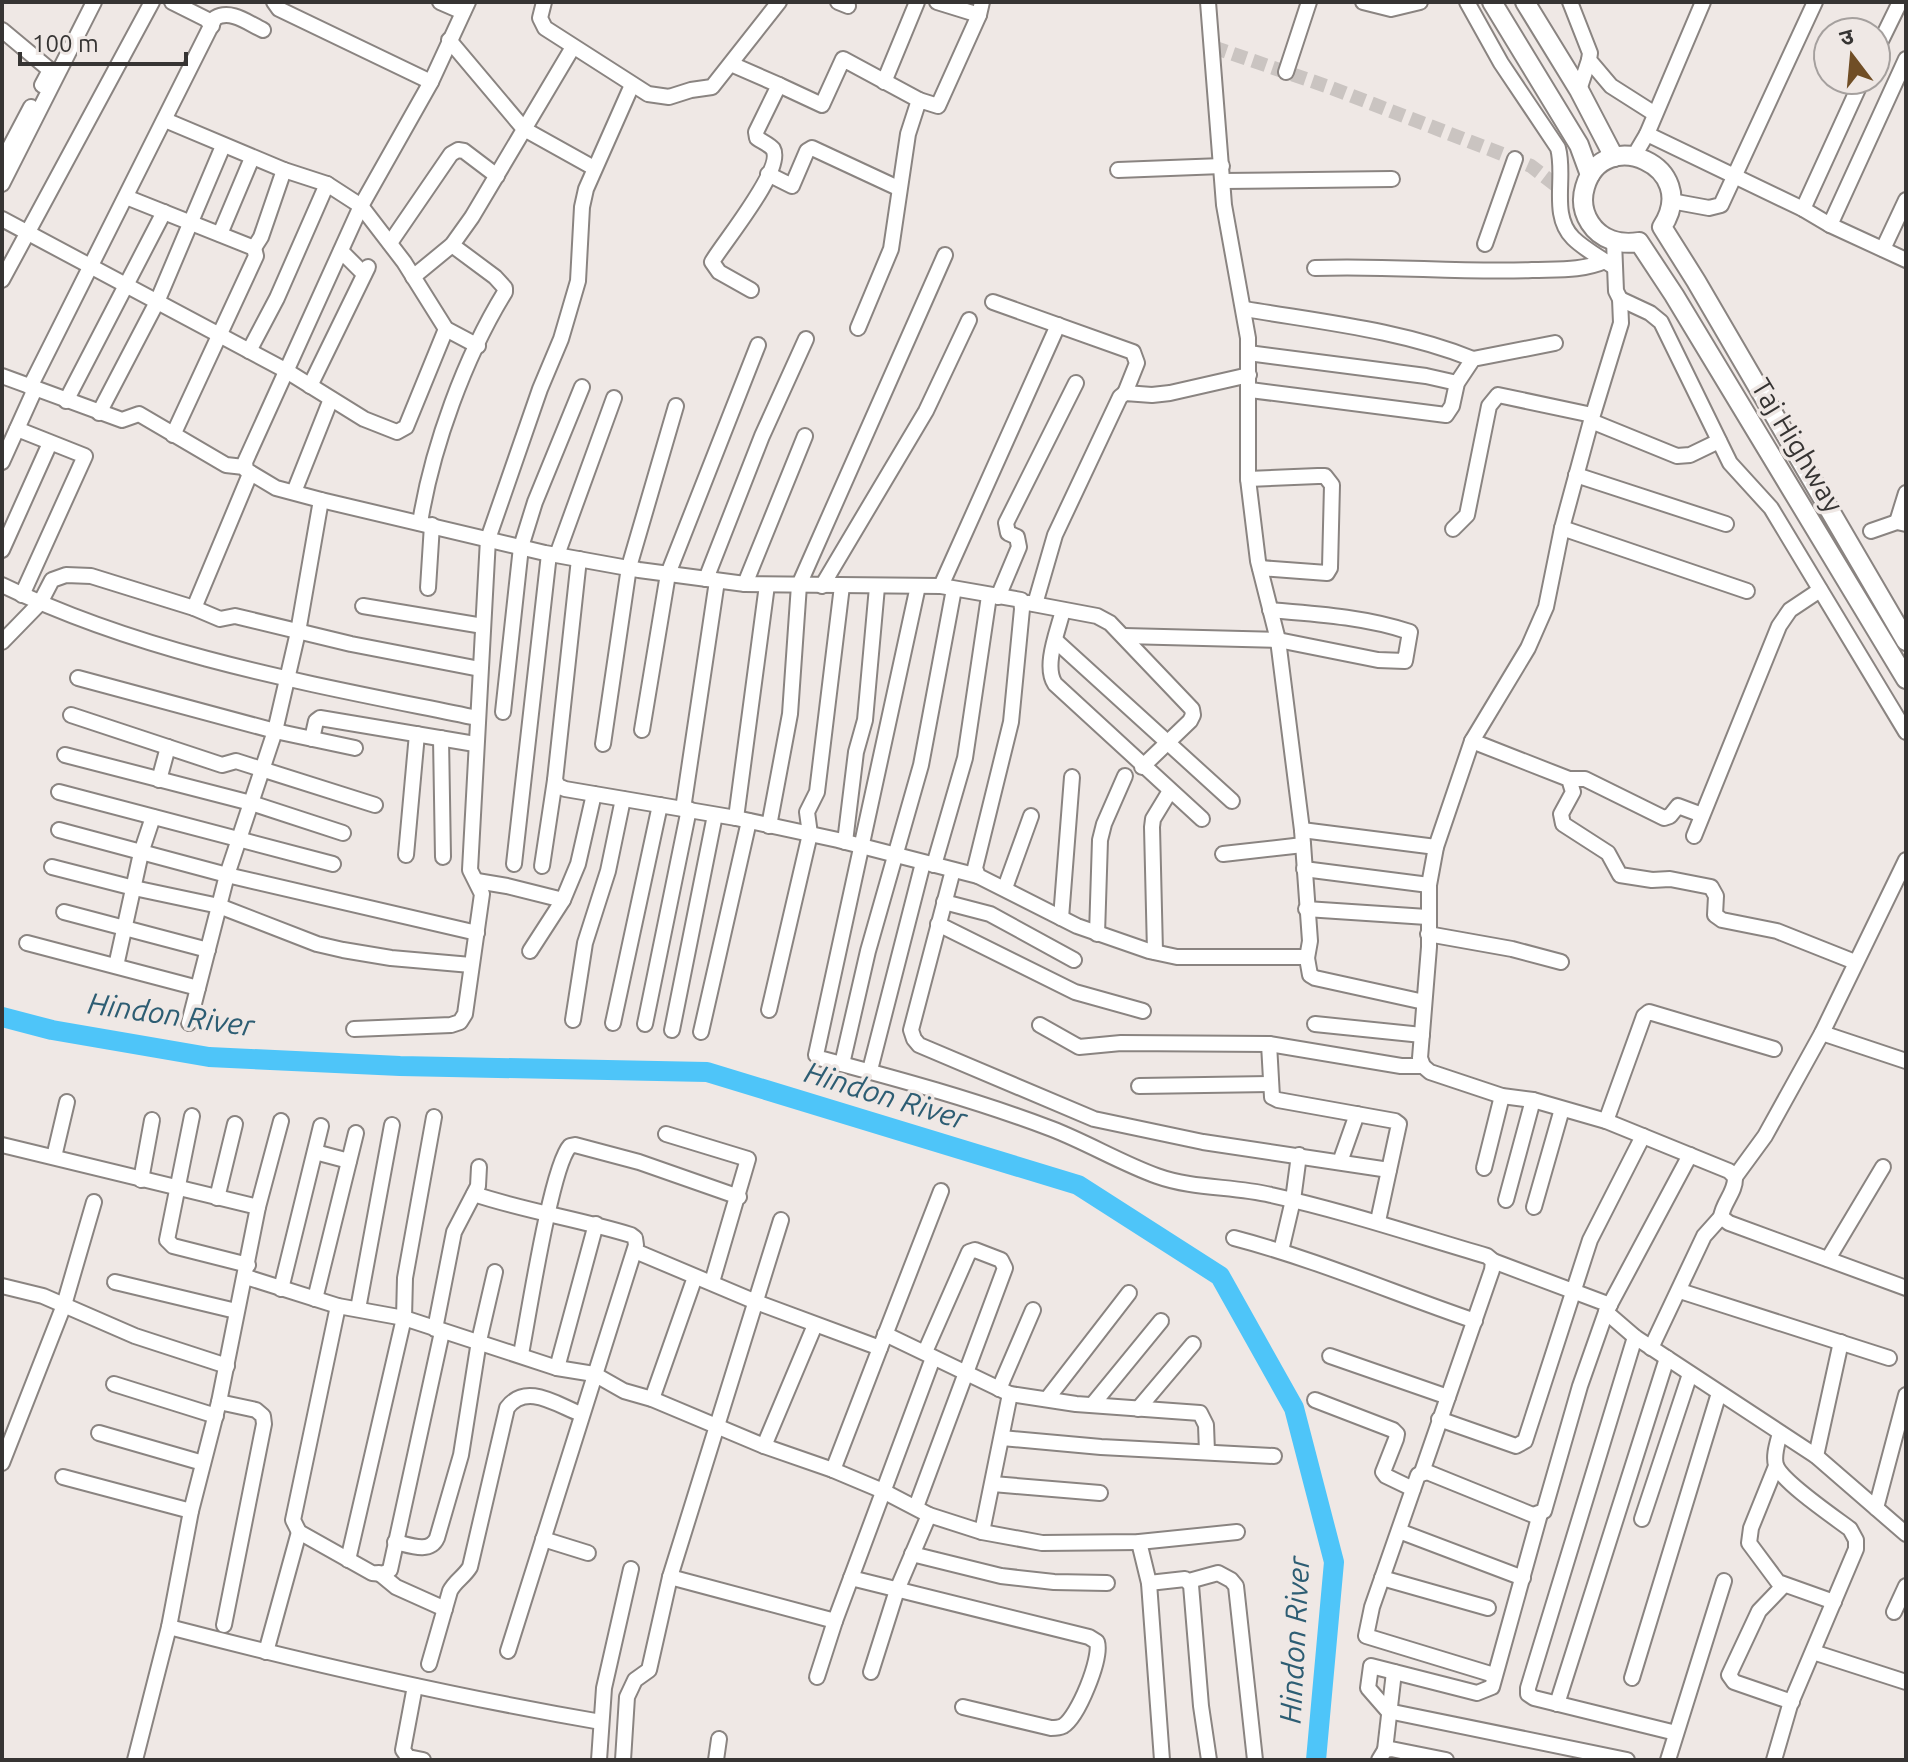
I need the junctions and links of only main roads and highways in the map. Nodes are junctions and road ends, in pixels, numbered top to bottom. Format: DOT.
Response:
graph roads {
  1 [pos="1492,2"];
  2 [pos="1525,2"];
  3 [pos="1614,157"];
  4 [pos="1590,175"];
  5 [pos="1906,641"];
  6 [pos="1906,679"];
  1 -- 4 [label="main road"];
  2 -- 3 [label="main road"];
  3 -- 4 [label="main road"];
  3 -- 5 [label="main road"];
  4 -- 6 [label="main road, Taj Highway"];
}
